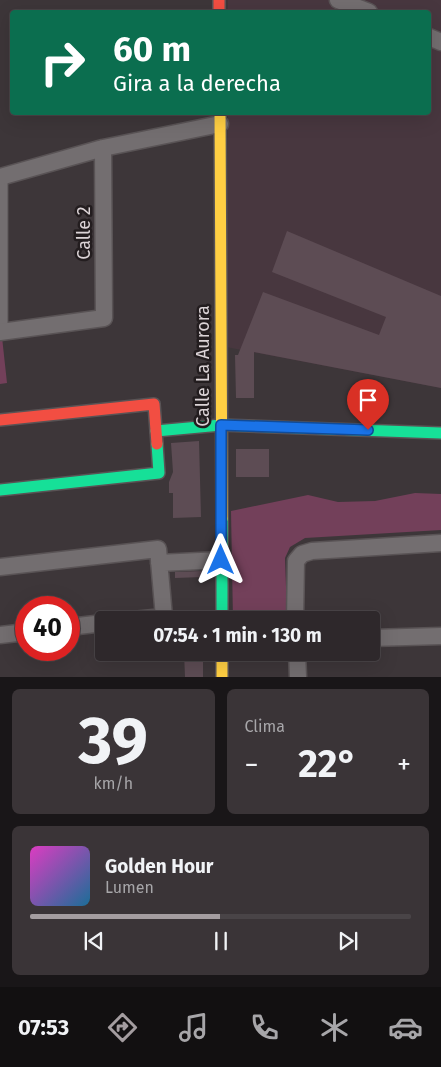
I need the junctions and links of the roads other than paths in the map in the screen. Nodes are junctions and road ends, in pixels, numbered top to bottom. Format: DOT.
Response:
graph roads {
  1 [pos="338,0"];
  2 [pos="364,10"];
  3 [pos="220,118"];
  4 [pos="103,148"];
  5 [pos="1,176"];
  6 [pos="1,332"];
  7 [pos="0,420"];
  8 [pos="221,425"];
  9 [pos="156,431"];
  10 [pos="441,433"];
  11 [pos="0,490"];
  12 [pos="441,543"];
  13 [pos="221,560"];
  14 [pos="160,563"];
  15 [pos="0,567"];
  16 [pos="164,611"];
  17 [pos="222,611"];
  18 [pos="296,611"];
  19 [pos="95,624"];
  20 [pos="80,626"];
  21 [pos="15,633"];
  22 [pos="0,635"];
  23 [pos="441,636"];
  24 [pos="380,638"];
  25 [pos="222,661"];
  26 [pos="297,661"];
  27 [pos="222,677"];
  28 [pos="298,677"];
  1 -- 2 [label="street"];
  3 -- 4 [label="street"];
  3 -- 8 [label="street, Calle La Aurora"];
  4 -- 5 [label="street"];
  4 -- 6 [label="street, Calle 2"];
  5 -- 6 [label="lane"];
  7 -- 9 [label="street"];
  8 -- 9 [label="street"];
  8 -- 10 [label="street"];
  8 -- 13 [label="street, Calle La Aurora"];
  9 -- 11 [label="street"];
  12 -- 18 [label="street"];
  13 -- 14 [label="street"];
  13 -- 17 [label="street, Calle La Aurora"];
  14 -- 15 [label="street"];
  14 -- 16 [label="street"];
  19 -- 20 [label="street"];
  21 -- 22 [label="street"];
  23 -- 24 [label="street"];
  25 -- 27 [label="street"];
  26 -- 28 [label="street"];
}
